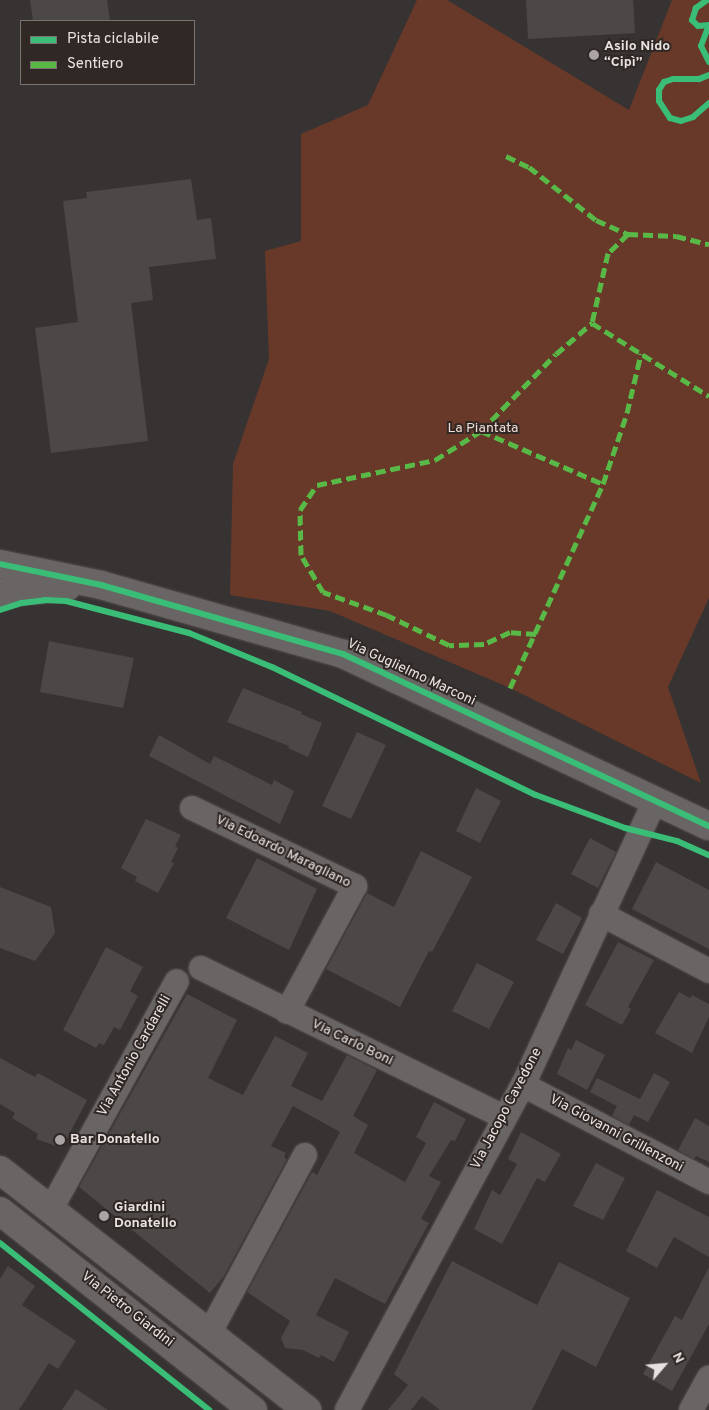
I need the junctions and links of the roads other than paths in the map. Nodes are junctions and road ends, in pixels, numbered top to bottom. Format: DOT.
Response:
graph roads {
  1 [pos="0,564"];
  2 [pos="101,585"];
  3 [pos="0,595"];
  4 [pos="655,801"];
  5 [pos="192,808"];
  6 [pos="709,826"];
  7 [pos="602,914"];
  8 [pos="201,968"];
  9 [pos="709,971"];
  10 [pos="177,981"];
  11 [pos="287,1012"];
  12 [pos="523,1085"];
  13 [pos="504,1117"];
  14 [pos="305,1154"];
  15 [pos="0,1170"];
  16 [pos="709,1182"];
  17 [pos="50,1209"];
  18 [pos="0,1211"];
  19 [pos="210,1334"];
  20 [pos="709,1378"];
  21 [pos="253,1410"];
  22 [pos="307,1410"];
  23 [pos="347,1410"];
  24 [pos="691,1410"];
  1 -- 2 [label="street, Via Guglielmo Marconi"];
  2 -- 3 [label="street, Via Guglielmo Marconi"];
  2 -- 4 [label="street, Via Guglielmo Marconi"];
  4 -- 6 [label="street, Via Guglielmo Marconi"];
  4 -- 7 [label="street, Via Jacopo Cavedone"];
  5 -- 11 [label="street, Via Edoardo Maragliano"];
  7 -- 9 [label="street"];
  7 -- 12 [label="street, Via Jacopo Cavedone"];
  8 -- 11 [label="street, Via Carlo Boni"];
  10 -- 17 [label="street, Via Antonio Cardarelli"];
  11 -- 13 [label="street, Via Carlo Boni"];
  12 -- 13 [label="street, Via Jacopo Cavedone"];
  12 -- 16 [label="street, Via Giovanni Grillenzoni"];
  13 -- 23 [label="street, Via Jacopo Cavedone"];
  14 -- 19 [label="street"];
  15 -- 17 [label="street"];
  17 -- 19 [label="street"];
  18 -- 21 [label="street, Via Pietro Giardini"];
  19 -- 22 [label="street"];
  20 -- 24 [label="street"];
}
